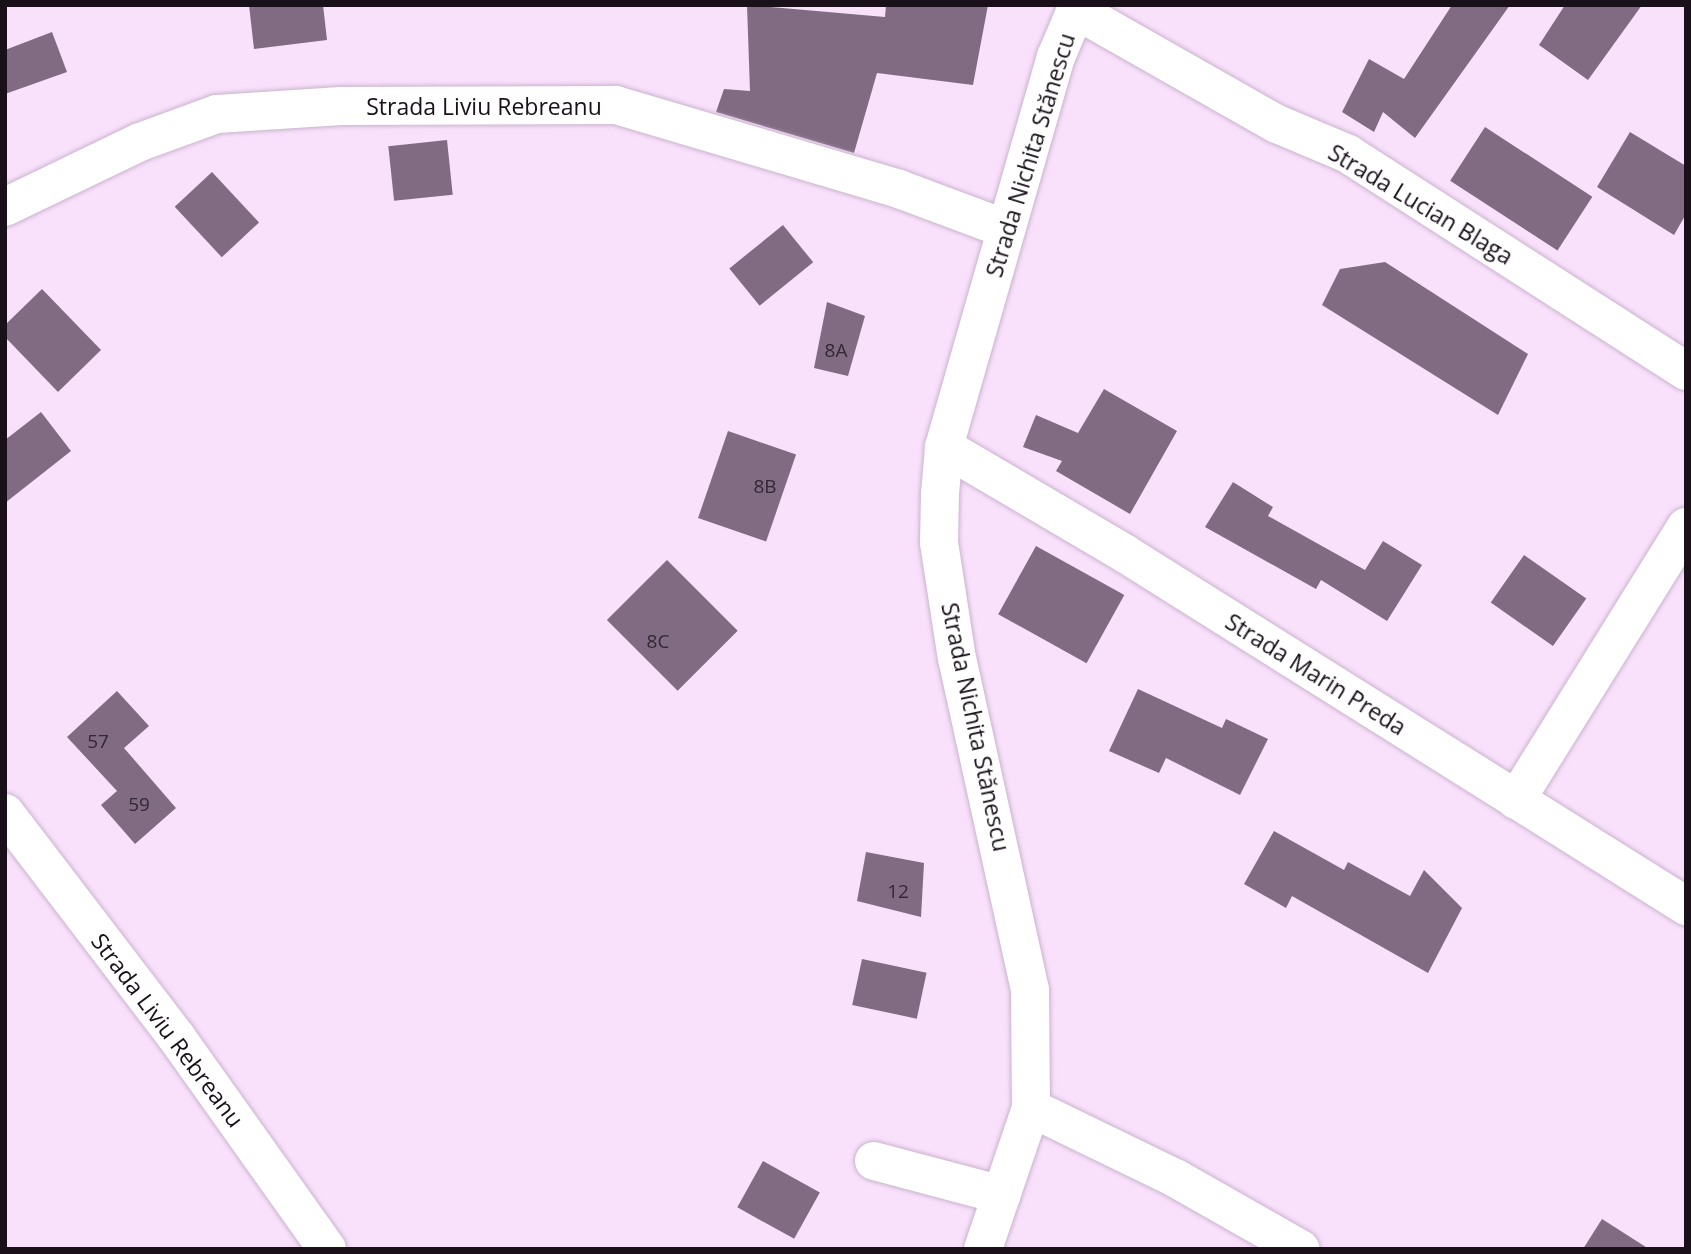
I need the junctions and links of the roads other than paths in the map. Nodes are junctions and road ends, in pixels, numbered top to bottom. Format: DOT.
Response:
graph roads {
  1 [pos="1077,8"];
  2 [pos="5,207"];
  3 [pos="1006,229"];
  4 [pos="1686,371"];
  5 [pos="944,447"];
  6 [pos="1686,527"];
  7 [pos="1516,800"];
  8 [pos="5,813"];
  9 [pos="1686,906"];
  10 [pos="1031,1108"];
  11 [pos="874,1161"];
  12 [pos="1002,1195"];
  13 [pos="327,1249"];
  14 [pos="983,1249"];
  15 [pos="1300,1249"];
  1 -- 3 [label="street, Strada Nichita Stănescu"];
  1 -- 4 [label="street, Strada Lucian Blaga"];
  2 -- 3 [label="street, Strada Liviu Rebreanu"];
  3 -- 5 [label="street, Strada Nichita Stănescu"];
  5 -- 7 [label="street, Strada Marin Preda"];
  5 -- 10 [label="street, Strada Nichita Stănescu"];
  6 -- 7 [label="street"];
  7 -- 9 [label="street, Strada Marin Preda"];
  8 -- 13 [label="street, Strada Liviu Rebreanu"];
  10 -- 12 [label="street, Strada Nichita Stănescu"];
  10 -- 15 [label="street"];
  11 -- 12 [label="street"];
  12 -- 14 [label="street, Strada Nichita Stănescu"];
}
